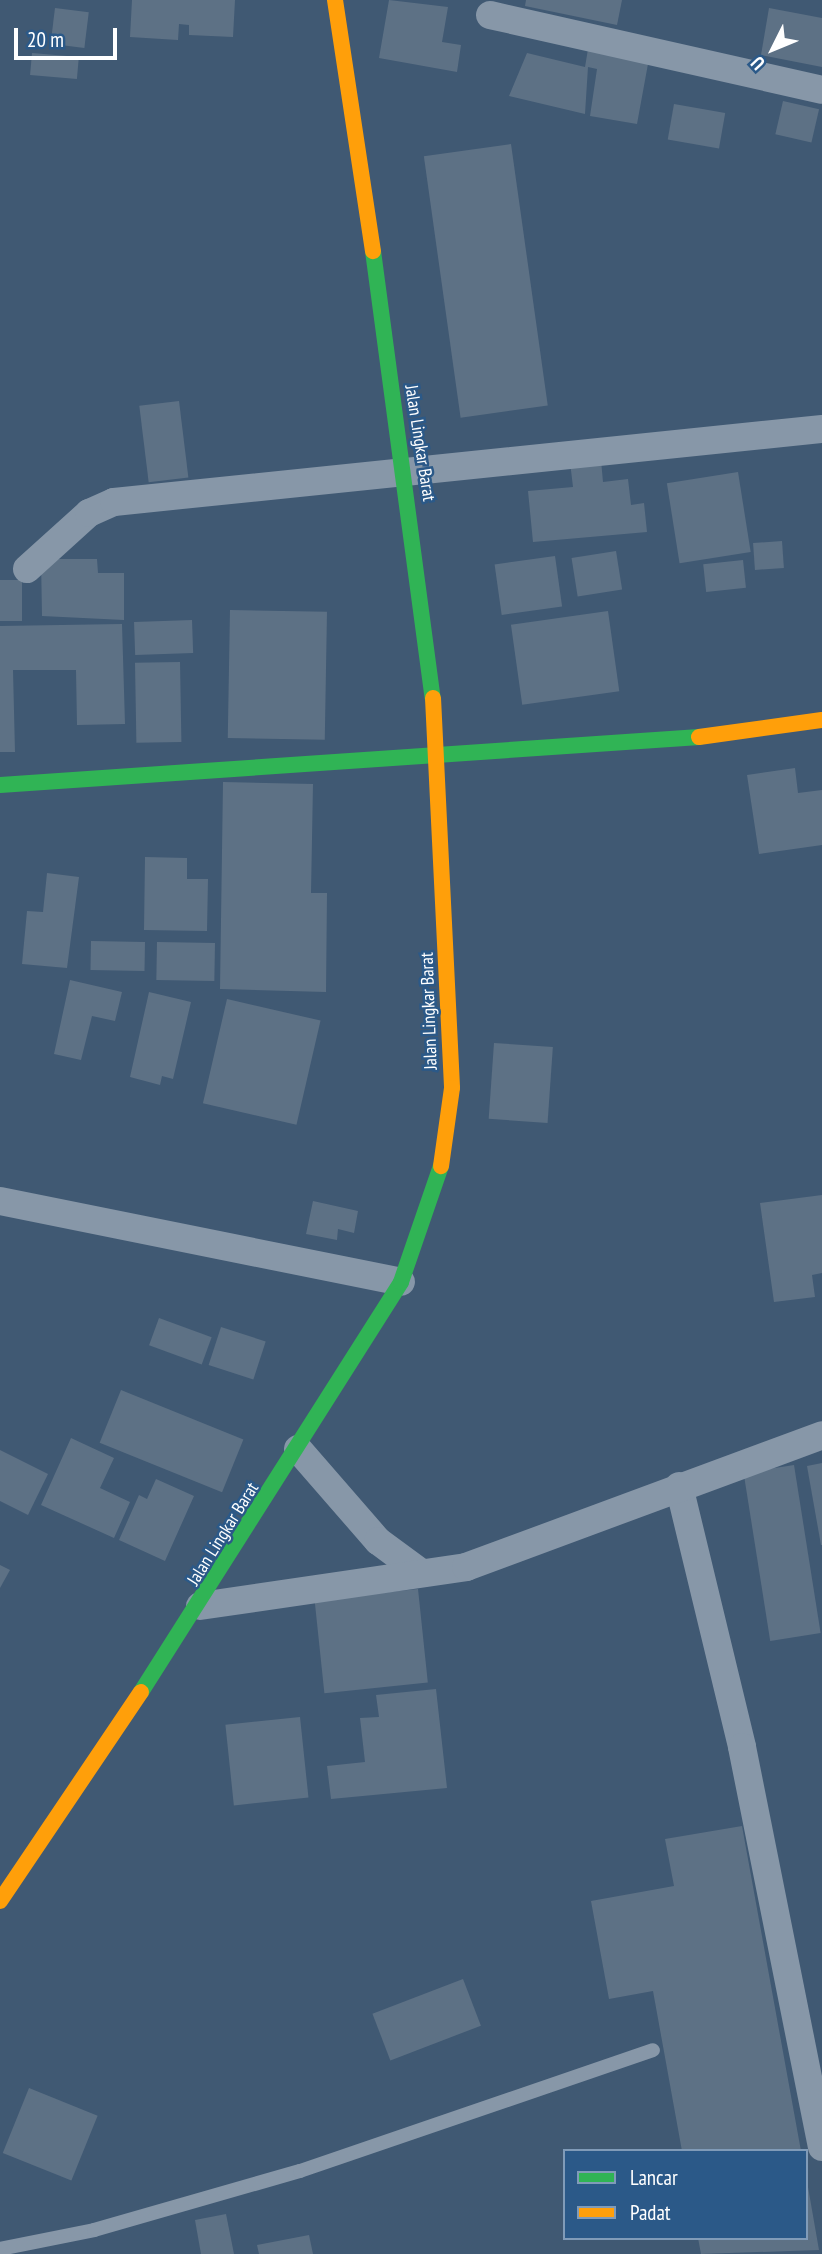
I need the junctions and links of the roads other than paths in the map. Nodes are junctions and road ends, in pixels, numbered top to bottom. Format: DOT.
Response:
graph roads {
  1 [pos="335,0"];
  2 [pos="490,15"];
  3 [pos="822,90"];
  4 [pos="822,429"];
  5 [pos="406,468"];
  6 [pos="27,569"];
  7 [pos="822,720"];
  8 [pos="438,753"];
  9 [pos="0,785"];
  10 [pos="0,1200"];
  11 [pos="401,1282"];
  12 [pos="822,1435"];
  13 [pos="298,1449"];
  14 [pos="680,1486"];
  15 [pos="421,1572"];
  16 [pos="200,1606"];
  17 [pos="0,1901"];
  18 [pos="653,2050"];
  19 [pos="820,2128"];
  20 [pos="0,2249"];
  1 -- 5 [label="main road, Jalan Lingkar Barat"];
  2 -- 3 [label="street"];
  4 -- 5 [label="street"];
  5 -- 6 [label="street"];
  5 -- 8 [label="main road, Jalan Lingkar Barat"];
  7 -- 8 [label="main road"];
  8 -- 9 [label="main road"];
  8 -- 11 [label="main road, Jalan Lingkar Barat"];
  10 -- 11 [label="street"];
  11 -- 13 [label="main road, Jalan Lingkar Barat"];
  12 -- 14 [label="street"];
  13 -- 15 [label="street"];
  13 -- 16 [label="main road, Jalan Lingkar Barat"];
  14 -- 15 [label="street"];
  14 -- 19 [label="street"];
  15 -- 16 [label="street"];
  16 -- 17 [label="main road, Jalan Lingkar Barat"];
  18 -- 20 [label="lane"];
}
